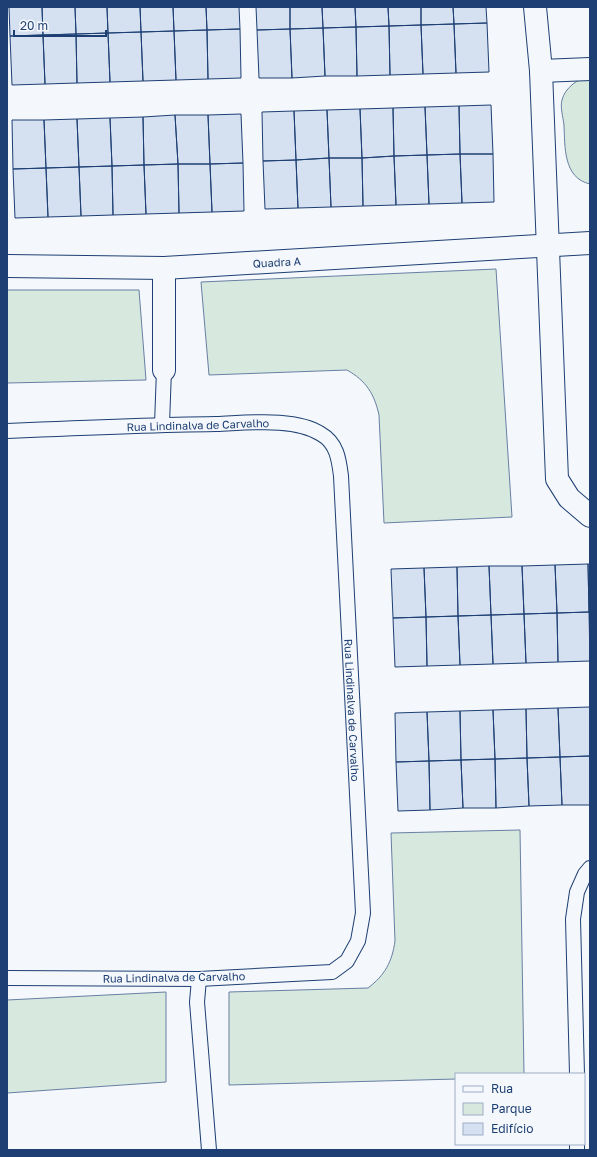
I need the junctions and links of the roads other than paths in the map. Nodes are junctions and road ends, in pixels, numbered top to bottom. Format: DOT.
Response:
graph roads {
  1 [pos="535,7"];
  2 [pos="590,69"];
  3 [pos="541,71"];
  4 [pos="590,243"];
  5 [pos="547,246"];
  6 [pos="7,266"];
  7 [pos="164,268"];
  8 [pos="164,370"];
  9 [pos="162,424"];
  10 [pos="7,431"];
  11 [pos="590,516"];
  12 [pos="590,868"];
  13 [pos="7,978"];
  14 [pos="199,979"];
  15 [pos="577,1073"];
  16 [pos="208,1150"];
  1 -- 3 [label="street"];
  2 -- 3 [label="street"];
  3 -- 5 [label="street"];
  4 -- 5 [label="street, Quadra A"];
  5 -- 7 [label="street, Quadra A"];
  5 -- 11 [label="street"];
  6 -- 7 [label="street, Quadra A"];
  7 -- 8 [label="street"];
  8 -- 9 [label="lane"];
  9 -- 10 [label="lane, Rua Lindinalva de Carvalho"];
  9 -- 14 [label="lane, Rua Lindinalva de Carvalho"];
  12 -- 15 [label="lane"];
  13 -- 14 [label="lane, Rua Lindinalva de Carvalho"];
  14 -- 16 [label="lane"];
}
